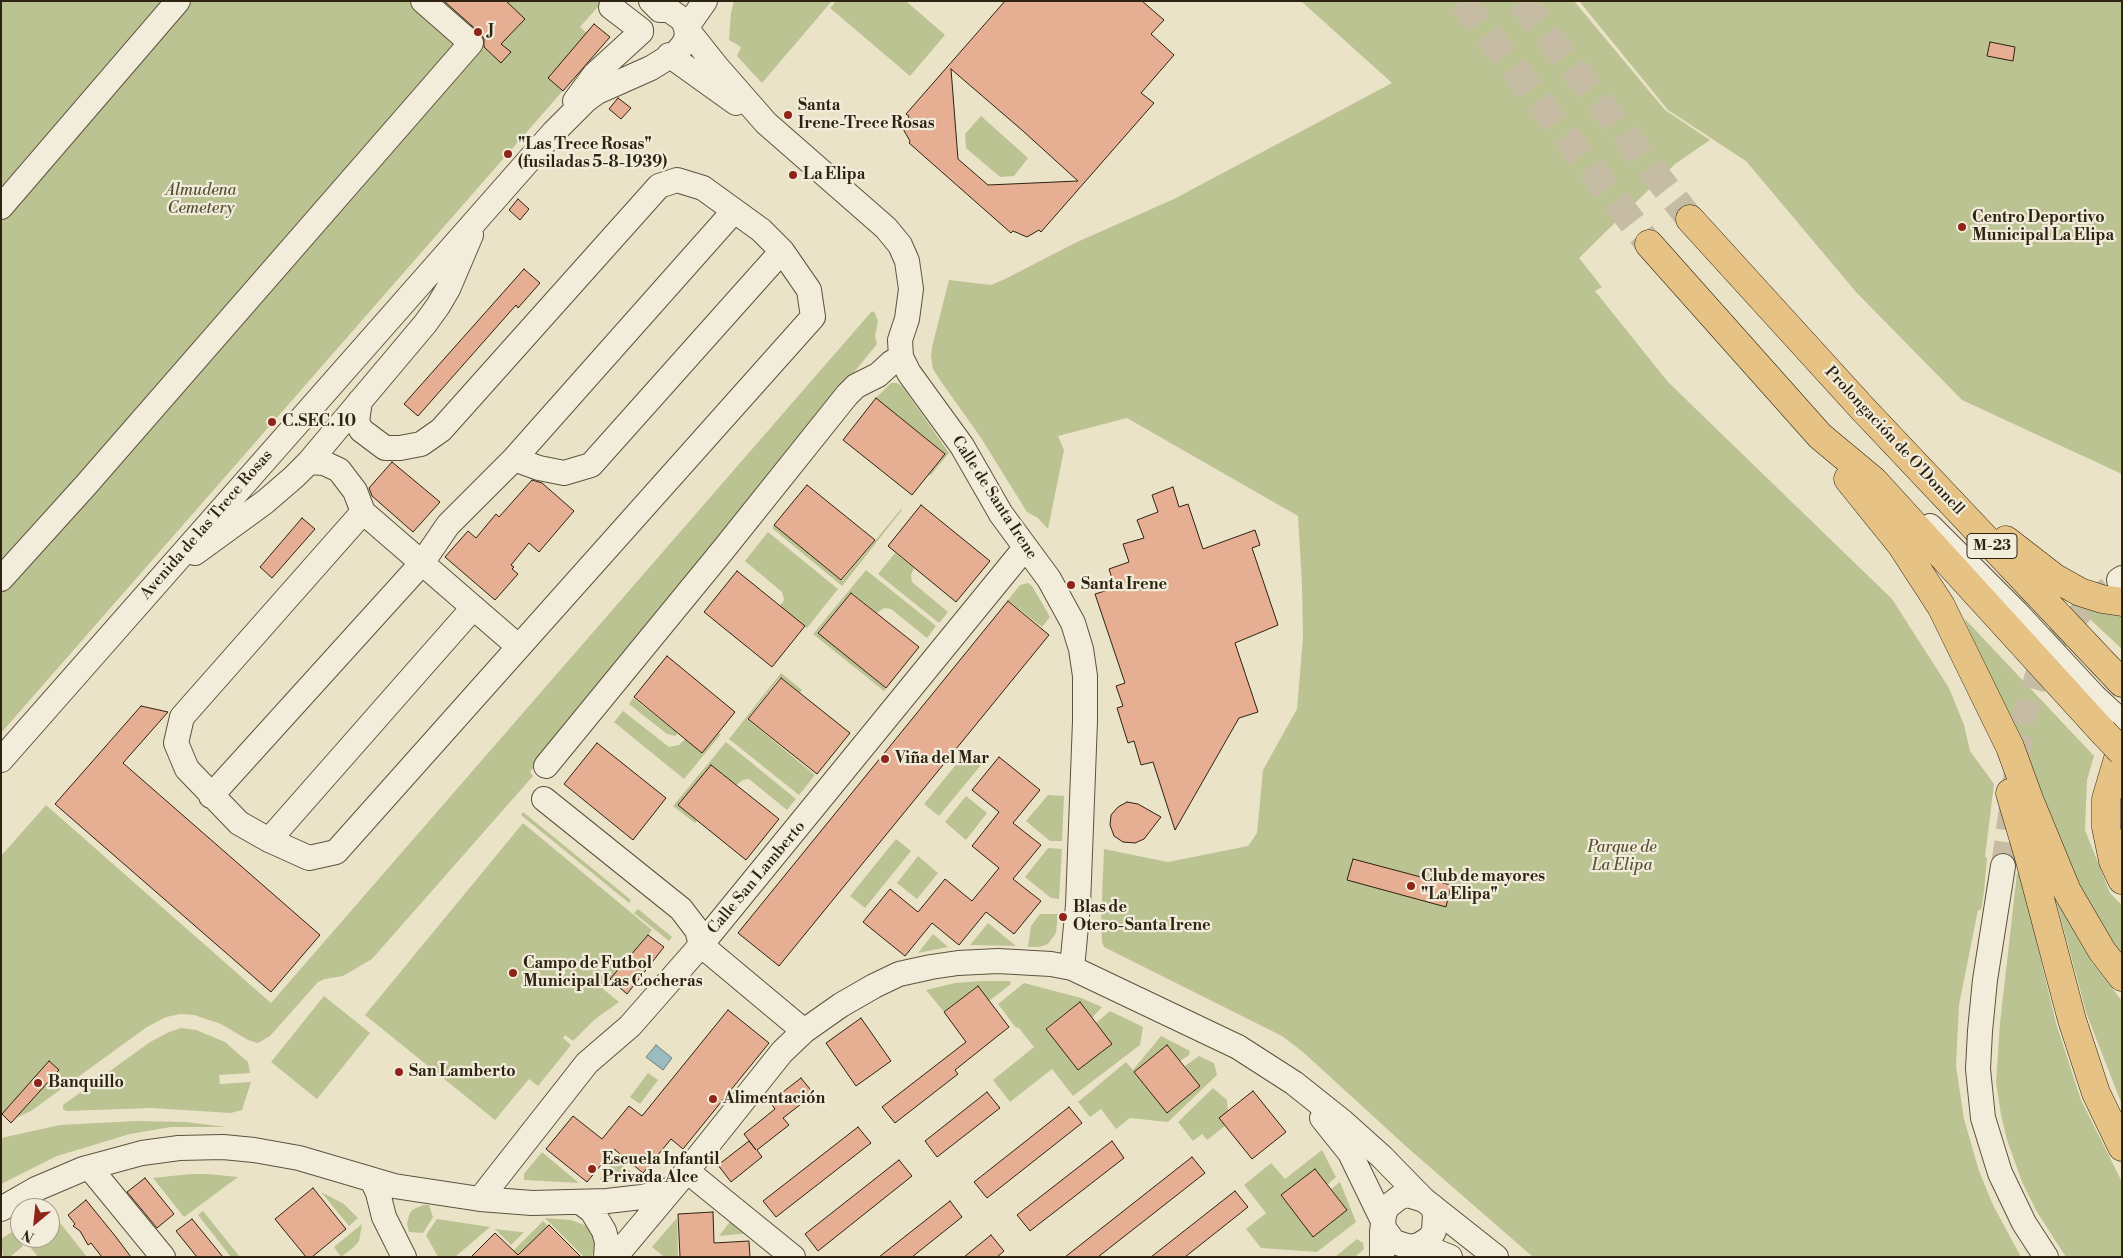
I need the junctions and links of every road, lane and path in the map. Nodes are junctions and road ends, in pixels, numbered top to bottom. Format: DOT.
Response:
graph roads {
  1 [pos="178,1"];
  2 [pos="423,1"];
  3 [pos="705,1"];
  4 [pos="659,4"];
  5 [pos="611,8"];
  6 [pos="686,28"];
  7 [pos="641,31"];
  8 [pos="664,55"];
  9 [pos="766,123"];
  10 [pos="552,133"];
  11 [pos="1,207"];
  12 [pos="734,211"];
  13 [pos="479,217"];
  14 [pos="1690,219"];
  15 [pos="1649,244"];
  16 [pos="782,251"];
  17 [pos="901,357"];
  18 [pos="360,401"];
  19 [pos="1863,409"];
  20 [pos="1820,436"];
  21 [pos="514,459"];
  22 [pos="308,462"];
  23 [pos="1874,481"];
  24 [pos="363,512"];
  25 [pos="1025,548"];
  26 [pos="422,563"];
  27 [pos="165,574"];
  28 [pos="1,579"];
  29 [pos="2121,586"];
  30 [pos="473,608"];
  31 [pos="519,647"];
  32 [pos="1975,677"];
  33 [pos="2122,683"];
  34 [pos="2116,733"];
  35 [pos="2122,752"];
  36 [pos="1,760"];
  37 [pos="546,766"];
  38 [pos="211,796"];
  39 [pos="544,799"];
  40 [pos="269,840"];
  41 [pos="2003,866"];
  42 [pos="2122,880"];
  43 [pos="701,945"];
  44 [pos="1072,968"];
  45 [pos="2122,977"];
  46 [pos="804,1030"];
  47 [pos="1294,1083"];
  48 [pos="2122,1147"];
  49 [pos="90,1168"];
  50 [pos="372,1180"];
  51 [pos="680,1180"];
  52 [pos="480,1199"];
  53 [pos="580,1202"];
  54 [pos="1428,1203"];
  55 [pos="1,1210"];
  56 [pos="1383,1222"];
  57 [pos="1418,1249"];
  58 [pos="163,1257"];
  59 [pos="404,1257"];
  60 [pos="606,1257"];
  61 [pos="615,1257"];
  62 [pos="793,1257"];
  63 [pos="1382,1257"];
  64 [pos="1450,1257"];
  65 [pos="1496,1257"];
  66 [pos="2046,1257"];
  1 -- 11 [label="street"];
  2 -- 28 [label="street"];
  3 -- 6 [label="street, Avenida de las Trece Rosas"];
  4 -- 6 [label="street"];
  4 -- 7 [label="street, Avenida de las Trece Rosas"];
  5 -- 7 [label="street"];
  6 -- 8 [label="street, Avenida de las Trece Rosas"];
  6 -- 9 [label="street"];
  7 -- 8 [label="street"];
  7 -- 10 [label="street, Avenida de las Trece Rosas"];
  8 -- 9 [label="street"];
  8 -- 10 [label="street, Avenida de las Trece Rosas"];
  9 -- 17 [label="street"];
  10 -- 13 [label="street, Avenida de las Trece Rosas"];
  12 -- 16 [label="street"];
  12 -- 18 [label="street"];
  12 -- 21 [label="street"];
  13 -- 18 [label="street"];
  13 -- 27 [label="street, Avenida de las Trece Rosas"];
  14 -- 19 [label="highway, Prolongación de O'Donnell / M-23"];
  15 -- 20 [label="highway, Prolongación de O'Donnell / M-23"];
  16 -- 21 [label="street"];
  16 -- 31 [label="street"];
  17 -- 25 [label="street, Calle de Santa Irene"];
  17 -- 37 [label="street"];
  18 -- 22 [label="street"];
  19 -- 29 [label="highway"];
  19 -- 33 [label="highway, Prolongación de O'Donnell / M-23"];
  20 -- 23 [label="highway, Prolongación de O'Donnell / M-23"];
  20 -- 32 [label="highway"];
  21 -- 26 [label="street"];
  22 -- 24 [label="street"];
  22 -- 27 [label="street"];
  23 -- 34 [label="highway, Prolongación de O'Donnell / M-23"];
  23 -- 34 [label="street, Prolongación de O'Donnell"];
  24 -- 26 [label="street"];
  24 -- 38 [label="street"];
  25 -- 43 [label="street, Calle San Lamberto"];
  25 -- 44 [label="street, Calle de Santa Irene"];
  26 -- 30 [label="street"];
  26 -- 38 [label="street"];
  27 -- 36 [label="street, Avenida de las Trece Rosas"];
  30 -- 31 [label="street"];
  30 -- 40 [label="street"];
  31 -- 40 [label="street"];
  32 -- 45 [label="highway"];
  32 -- 48 [label="highway"];
  34 -- 35 [label="highway, Prolongación de O'Donnell / M-23, bridge"];
  34 -- 42 [label="highway"];
  38 -- 40 [label="street"];
  39 -- 43 [label="street"];
  41 -- 66 [label="street"];
  43 -- 46 [label="street"];
  43 -- 52 [label="street, Calle San Lamberto"];
  44 -- 46 [label="street"];
  44 -- 47 [label="street"];
  46 -- 51 [label="street"];
  47 -- 54 [label="street"];
  47 -- 56 [label="street"];
  49 -- 50 [label="street"];
  49 -- 55 [label="street"];
  49 -- 58 [label="street"];
  50 -- 52 [label="street"];
  50 -- 59 [label="street"];
  51 -- 53 [label="street"];
  51 -- 61 [label="street"];
  51 -- 62 [label="street"];
  52 -- 53 [label="street"];
  53 -- 60 [label="street"];
  54 -- 56 [label="street"];
  54 -- 57 [label="street"];
  54 -- 65 [label="street"];
  56 -- 57 [label="street"];
  56 -- 63 [label="street"];
  57 -- 64 [label="street"];
}
